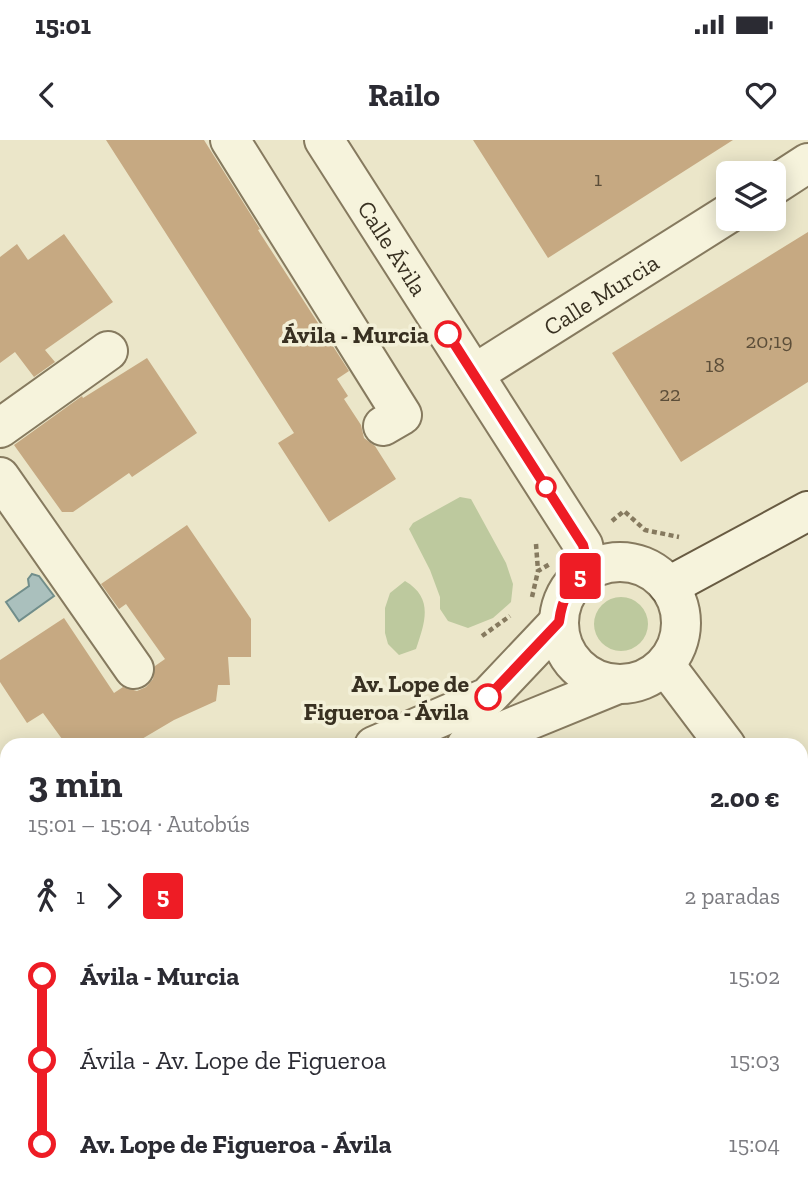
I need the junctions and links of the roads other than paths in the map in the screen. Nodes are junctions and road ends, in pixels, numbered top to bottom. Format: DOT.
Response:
graph roads {
  1 [pos="230,140"];
  2 [pos="324,140"];
  3 [pos="808,163"];
  4 [pos="786,177"];
  5 [pos="716,222"];
  6 [pos="108,351"];
  7 [pos="474,374"];
  8 [pos="383,426"];
  9 [pos="0,428"];
  10 [pos="0,477"];
  11 [pos="808,511"];
  12 [pos="589,570"];
  13 [pos="669,586"];
  14 [pos="559,622"];
  15 [pos="665,665"];
  16 [pos="134,669"];
  17 [pos="618,684"];
  18 [pos="393,738"];
  19 [pos="486,738"];
  20 [pos="720,738"];
  1 -- 8 [label="street"];
  2 -- 7 [label="street, Calle Ávila"];
  3 -- 4 [label="street"];
  5 -- 7 [label="street, Calle Murcia"];
  6 -- 9 [label="street"];
  7 -- 12 [label="street, Calle Ávila"];
  10 -- 16 [label="street"];
  11 -- 13 [label="street"];
  12 -- 13 [label="street"];
  12 -- 14 [label="street"];
  13 -- 15 [label="street"];
  14 -- 17 [label="street"];
  14 -- 18 [label="street"];
  15 -- 17 [label="street"];
  15 -- 20 [label="street"];
  17 -- 19 [label="street"];
}
